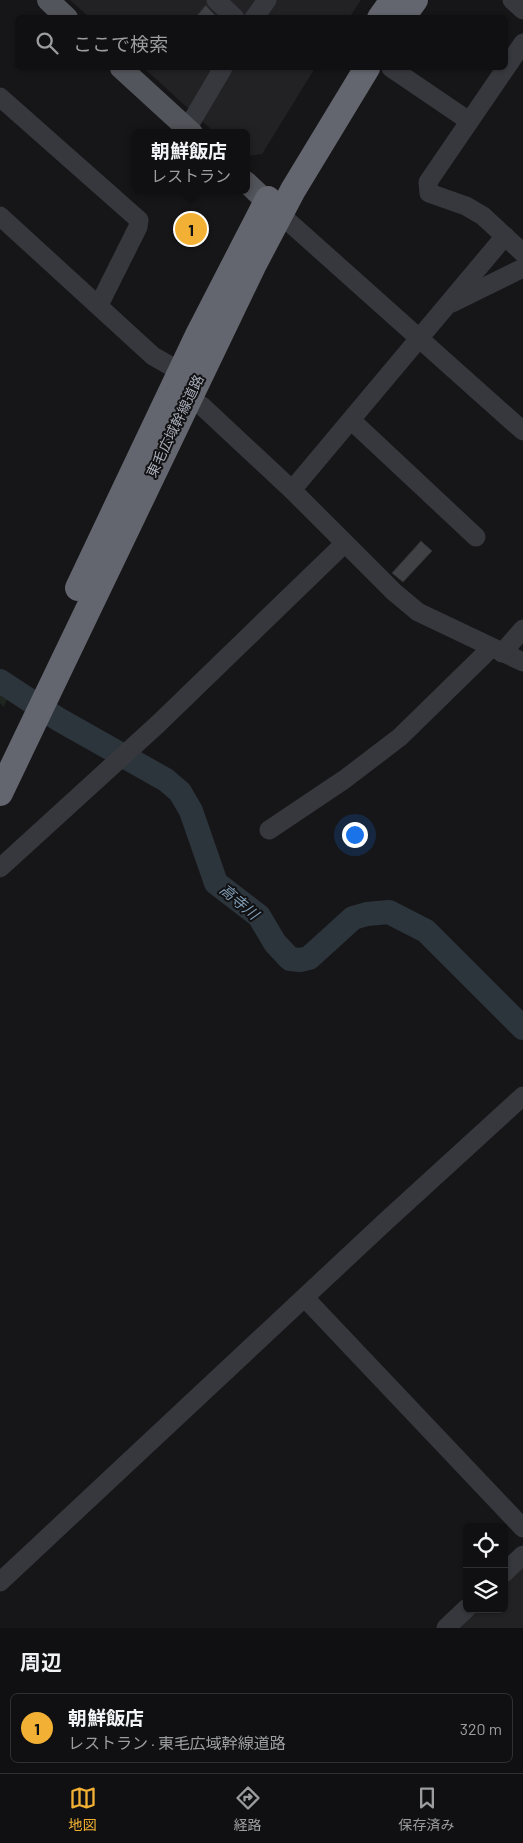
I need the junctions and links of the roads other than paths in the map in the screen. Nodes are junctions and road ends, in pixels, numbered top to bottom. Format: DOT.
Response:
graph roads {
  1 [pos="48,0"];
  2 [pos="216,0"];
  3 [pos="267,0"];
  4 [pos="393,0"];
  5 [pos="415,0"];
  6 [pos="512,0"];
  7 [pos="523,10"];
  8 [pos="64,15"];
  9 [pos="233,15"];
  10 [pos="256,15"];
  11 [pos="382,15"];
  12 [pos="404,15"];
  13 [pos="523,43"];
  14 [pos="508,65"];
  15 [pos="123,70"];
  16 [pos="222,70"];
  17 [pos="345,70"];
  18 [pos="366,70"];
  19 [pos="394,70"];
  20 [pos="504,70"];
  21 [pos="0,97"];
  22 [pos="469,121"];
  23 [pos="187,129"];
  24 [pos="190,129"];
  25 [pos="250,186"];
  26 [pos="273,208"];
  27 [pos="0,216"];
  28 [pos="504,236"];
  29 [pos="523,253"];
  30 [pos="523,268"];
  31 [pos="99,305"];
  32 [pos="446,306"];
  33 [pos="418,339"];
  34 [pos="181,372"];
  35 [pos="188,399"];
  36 [pos="351,420"];
  37 [pos="522,428"];
  38 [pos="292,490"];
  39 [pos="476,537"];
  40 [pos="345,544"];
  41 [pos="523,629"];
  42 [pos="496,650"];
  43 [pos="523,662"];
  44 [pos="33,704"];
  45 [pos="0,754"];
  46 [pos="0,792"];
  47 [pos="268,830"];
  48 [pos="0,868"];
  49 [pos="523,1096"];
  50 [pos="305,1298"];
  51 [pos="523,1528"];
  52 [pos="523,1555"];
  53 [pos="508,1569"];
  54 [pos="0,1582"];
  55 [pos="463,1612"];
  56 [pos="446,1628"];
  1 -- 8 [label="main road"];
  2 -- 9 [label="street"];
  3 -- 10 [label="street"];
  4 -- 11 [label="highway"];
  5 -- 12 [label="highway"];
  6 -- 7 [label="street"];
  13 -- 14 [label="street"];
  15 -- 23 [label="main road"];
  16 -- 24 [label="street"];
  17 -- 26 [label="highway, 東毛広域幹線道路"];
  18 -- 26 [label="highway, 東毛広域幹線道路"];
  19 -- 22 [label="street"];
  20 -- 22 [label="street"];
  21 -- 31 [label="street"];
  22 -- 28 [label="street"];
  25 -- 26 [label="main road"];
  26 -- 33 [label="street"];
  26 -- 34 [label="highway, 東毛広域幹線道路"];
  26 -- 35 [label="highway, 東毛広域幹線道路"];
  27 -- 31 [label="street"];
  28 -- 29 [label="street"];
  28 -- 32 [label="street"];
  30 -- 32 [label="street"];
  31 -- 34 [label="street"];
  32 -- 33 [label="street"];
  33 -- 36 [label="street"];
  33 -- 37 [label="street"];
  34 -- 44 [label="highway, 東毛広域幹線道路"];
  35 -- 38 [label="street"];
  35 -- 44 [label="highway, 東毛広域幹線道路"];
  36 -- 38 [label="street"];
  36 -- 39 [label="street"];
  38 -- 40 [label="street"];
  40 -- 42 [label="street"];
  40 -- 48 [label="street"];
  41 -- 42 [label="street"];
  42 -- 43 [label="street"];
  42 -- 47 [label="street"];
  44 -- 45 [label="highway, 東毛広域幹線道路"];
  44 -- 46 [label="highway, 東毛広域幹線道路"];
  49 -- 50 [label="street"];
  50 -- 51 [label="street"];
  50 -- 54 [label="street"];
  52 -- 53 [label="street"];
  55 -- 56 [label="street"];
}
